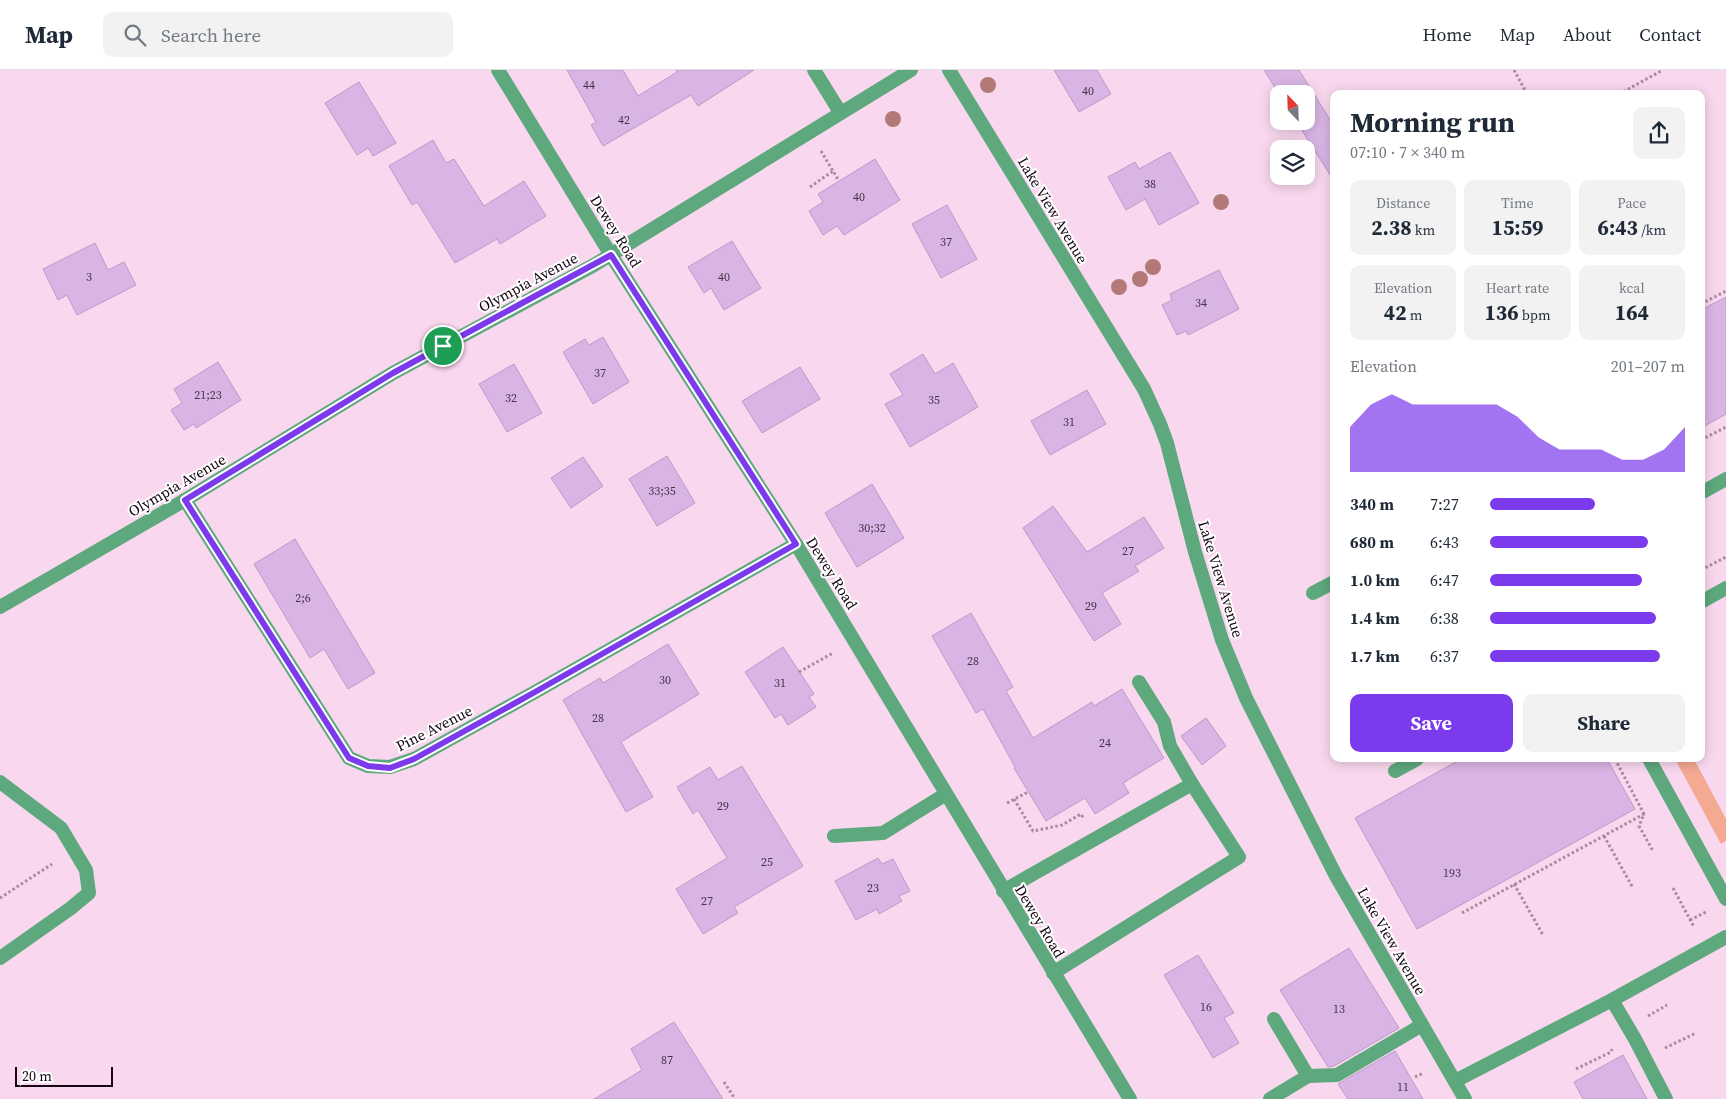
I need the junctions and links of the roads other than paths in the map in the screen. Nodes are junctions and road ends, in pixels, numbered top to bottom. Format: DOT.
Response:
graph roads {
  1 [pos="498,70"];
  2 [pos="814,70"];
  3 [pos="912,70"];
  4 [pos="949,70"];
  5 [pos="840,112"];
  6 [pos="611,255"];
  7 [pos="1726,479"];
  8 [pos="1705,491"];
  9 [pos="185,500"];
  10 [pos="796,544"];
  11 [pos="1330,584"];
  12 [pos="1726,588"];
  13 [pos="1313,593"];
  14 [pos="1705,600"];
  15 [pos="0,606"];
  16 [pos="1139,682"];
  17 [pos="1412,762"];
  18 [pos="1651,762"];
  19 [pos="1395,771"];
  20 [pos="0,782"];
  21 [pos="1192,784"];
  22 [pos="946,794"];
  23 [pos="834,836"];
  24 [pos="1003,891"];
  25 [pos="1726,899"];
  26 [pos="1726,937"];
  27 [pos="0,958"];
  28 [pos="1053,973"];
  29 [pos="1612,1000"];
  30 [pos="1274,1019"];
  31 [pos="1422,1025"];
  32 [pos="1308,1076"];
  33 [pos="1455,1081"];
  34 [pos="1130,1099"];
  35 [pos="1270,1099"];
  36 [pos="1465,1099"];
  37 [pos="1666,1099"];
  1 -- 6 [label="street, Dewey Road"];
  2 -- 5 [label="street"];
  3 -- 5 [label="street, Olympia Avenue"];
  4 -- 31 [label="street, Lake View Avenue"];
  5 -- 6 [label="street, Olympia Avenue"];
  6 -- 9 [label="street, Olympia Avenue"];
  6 -- 10 [label="street, Dewey Road"];
  7 -- 8 [label="street"];
  9 -- 10 [label="street, Pine Avenue"];
  9 -- 15 [label="street, Olympia Avenue"];
  10 -- 22 [label="street, Dewey Road"];
  11 -- 13 [label="street"];
  12 -- 14 [label="street"];
  16 -- 21 [label="street"];
  17 -- 19 [label="street"];
  18 -- 25 [label="street"];
  20 -- 27 [label="street"];
  21 -- 24 [label="street"];
  21 -- 28 [label="street"];
  22 -- 23 [label="street"];
  22 -- 24 [label="street, Dewey Road"];
  24 -- 28 [label="street, Dewey Road"];
  26 -- 29 [label="street"];
  28 -- 34 [label="street, Dewey Road"];
  29 -- 33 [label="street"];
  29 -- 37 [label="street"];
  30 -- 32 [label="street"];
  31 -- 32 [label="street"];
  31 -- 33 [label="street, Lake View Avenue"];
  32 -- 35 [label="street"];
  33 -- 36 [label="street, Lake View Avenue"];
}
